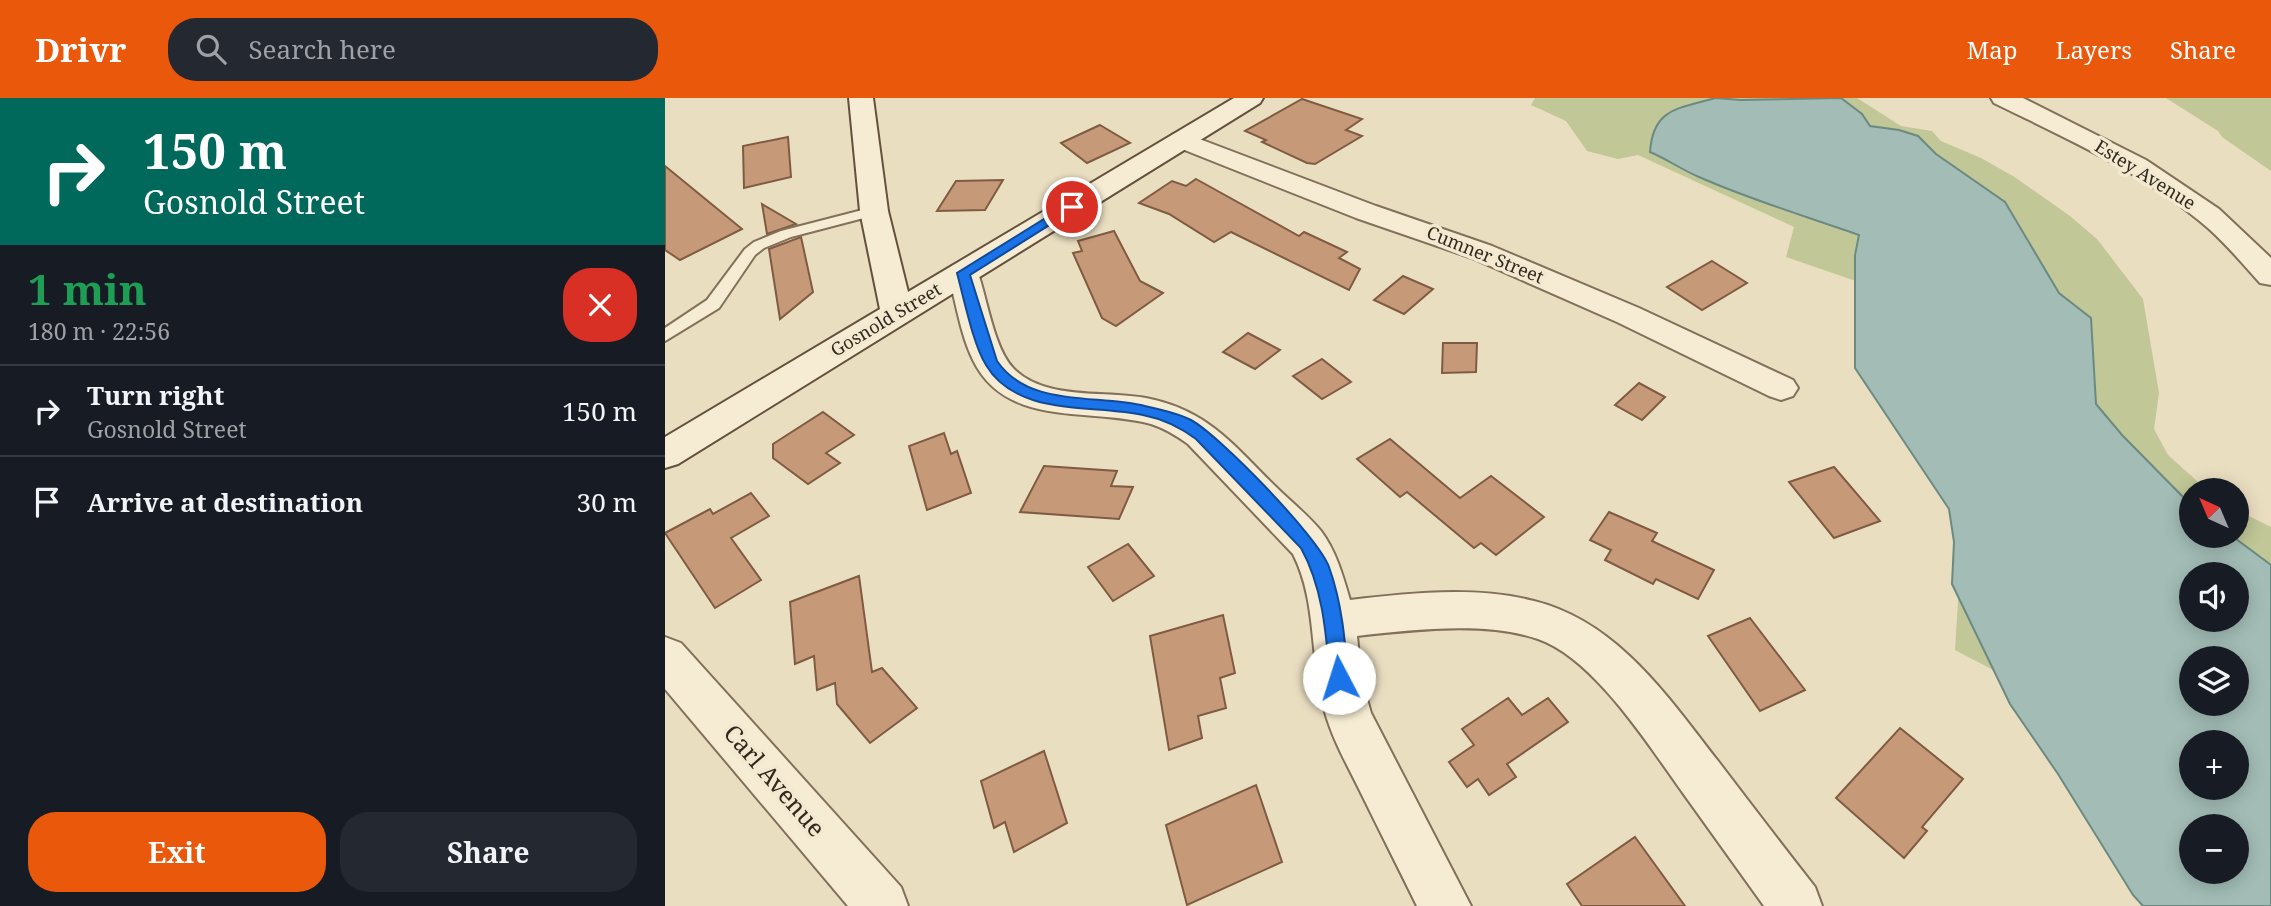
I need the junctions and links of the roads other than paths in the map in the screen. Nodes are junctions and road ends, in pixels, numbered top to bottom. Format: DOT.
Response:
graph roads {
  1 [pos="861,98"];
  2 [pos="1251,98"];
  3 [pos="2003,98"];
  4 [pos="1181,140"];
  5 [pos="874,211"];
  6 [pos="963,273"];
  7 [pos="2271,276"];
  8 [pos="897,313"];
  9 [pos="665,336"];
  10 [pos="1781,388"];
  11 [pos="665,454"];
  12 [pos="1334,620"];
  13 [pos="665,657"];
  14 [pos="882,906"];
  15 [pos="1445,906"];
  16 [pos="1796,906"];
  1 -- 5 [label="street"];
  2 -- 4 [label="street, Gosnold Street"];
  3 -- 7 [label="street, Estey Avenue"];
  4 -- 6 [label="street, Gosnold Street"];
  4 -- 10 [label="street, Cumner Street"];
  5 -- 8 [label="street"];
  5 -- 9 [label="lane"];
  6 -- 8 [label="street, Gosnold Street"];
  6 -- 12 [label="street"];
  8 -- 11 [label="street, Gosnold Street"];
  12 -- 15 [label="street"];
  12 -- 16 [label="street"];
  13 -- 14 [label="street, Carl Avenue"];
}
